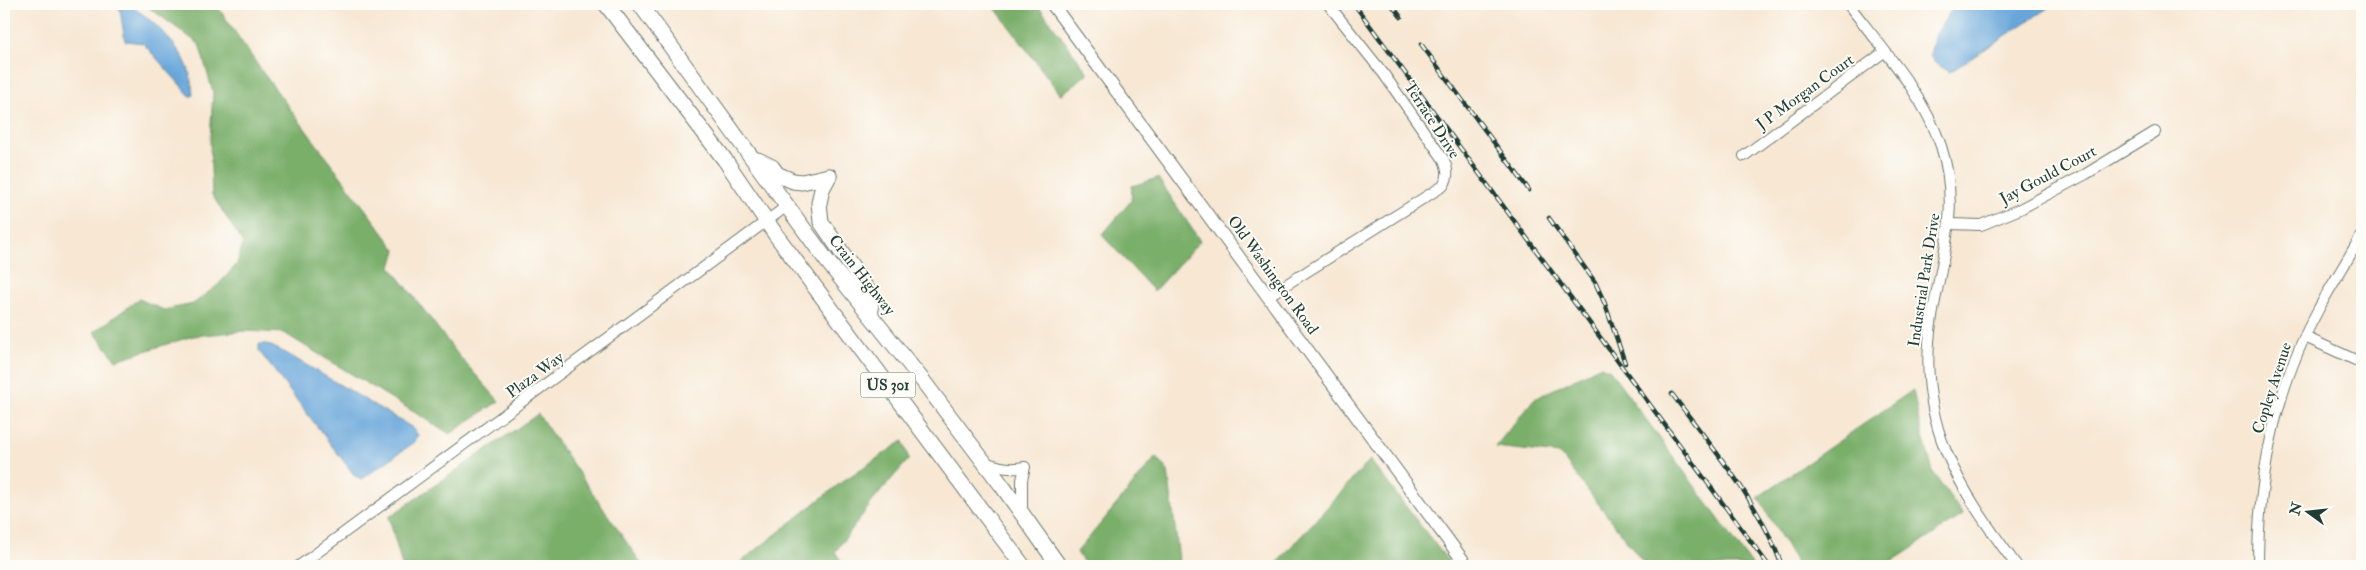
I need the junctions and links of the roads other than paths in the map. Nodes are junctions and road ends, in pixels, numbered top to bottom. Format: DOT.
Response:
graph roads {
  1 [pos="606,4"];
  2 [pos="640,4"];
  3 [pos="1052,4"];
  4 [pos="1328,4"];
  5 [pos="1848,4"];
  6 [pos="1884,52"];
  7 [pos="2155,132"];
  8 [pos="1744,156"];
  9 [pos="752,157"];
  10 [pos="787,206"];
  11 [pos="766,222"];
  12 [pos="1950,224"];
  13 [pos="2362,234"];
  14 [pos="1268,296"];
  15 [pos="871,315"];
  16 [pos="2305,337"];
  17 [pos="2362,363"];
  18 [pos="984,462"];
  19 [pos="1022,513"];
  20 [pos="299,566"];
  21 [pos="1023,566"];
  22 [pos="1059,566"];
  23 [pos="1467,566"];
  24 [pos="2017,566"];
  25 [pos="2258,566"];
  1 -- 11 [label="highway, US 301"];
  2 -- 9 [label="highway, Crain Highway / US 301"];
  3 -- 14 [label="main road, Old Washington Road"];
  4 -- 14 [label="street, Terrace Drive"];
  5 -- 6 [label="street, Industrial Park Drive"];
  6 -- 8 [label="street, J P Morgan Court"];
  6 -- 12 [label="street, Industrial Park Drive"];
  7 -- 12 [label="street, Jay Gould Court"];
  9 -- 10 [label="highway, Crain Highway / US 301"];
  9 -- 15 [label="highway"];
  10 -- 11 [label="street, Plaza Way"];
  10 -- 15 [label="highway, Crain Highway / US 301"];
  11 -- 20 [label="street, Plaza Way"];
  11 -- 21 [label="highway, US 301"];
  12 -- 24 [label="street, Industrial Park Drive"];
  13 -- 16 [label="street, Copley Avenue"];
  14 -- 23 [label="main road, Old Washington Road"];
  15 -- 18 [label="highway, Crain Highway / US 301"];
  16 -- 17 [label="street"];
  16 -- 25 [label="street, Copley Avenue"];
  18 -- 19 [label="highway, Crain Highway / US 301"];
  18 -- 19 [label="street"];
  19 -- 22 [label="highway, Crain Highway / US 301"];
}
